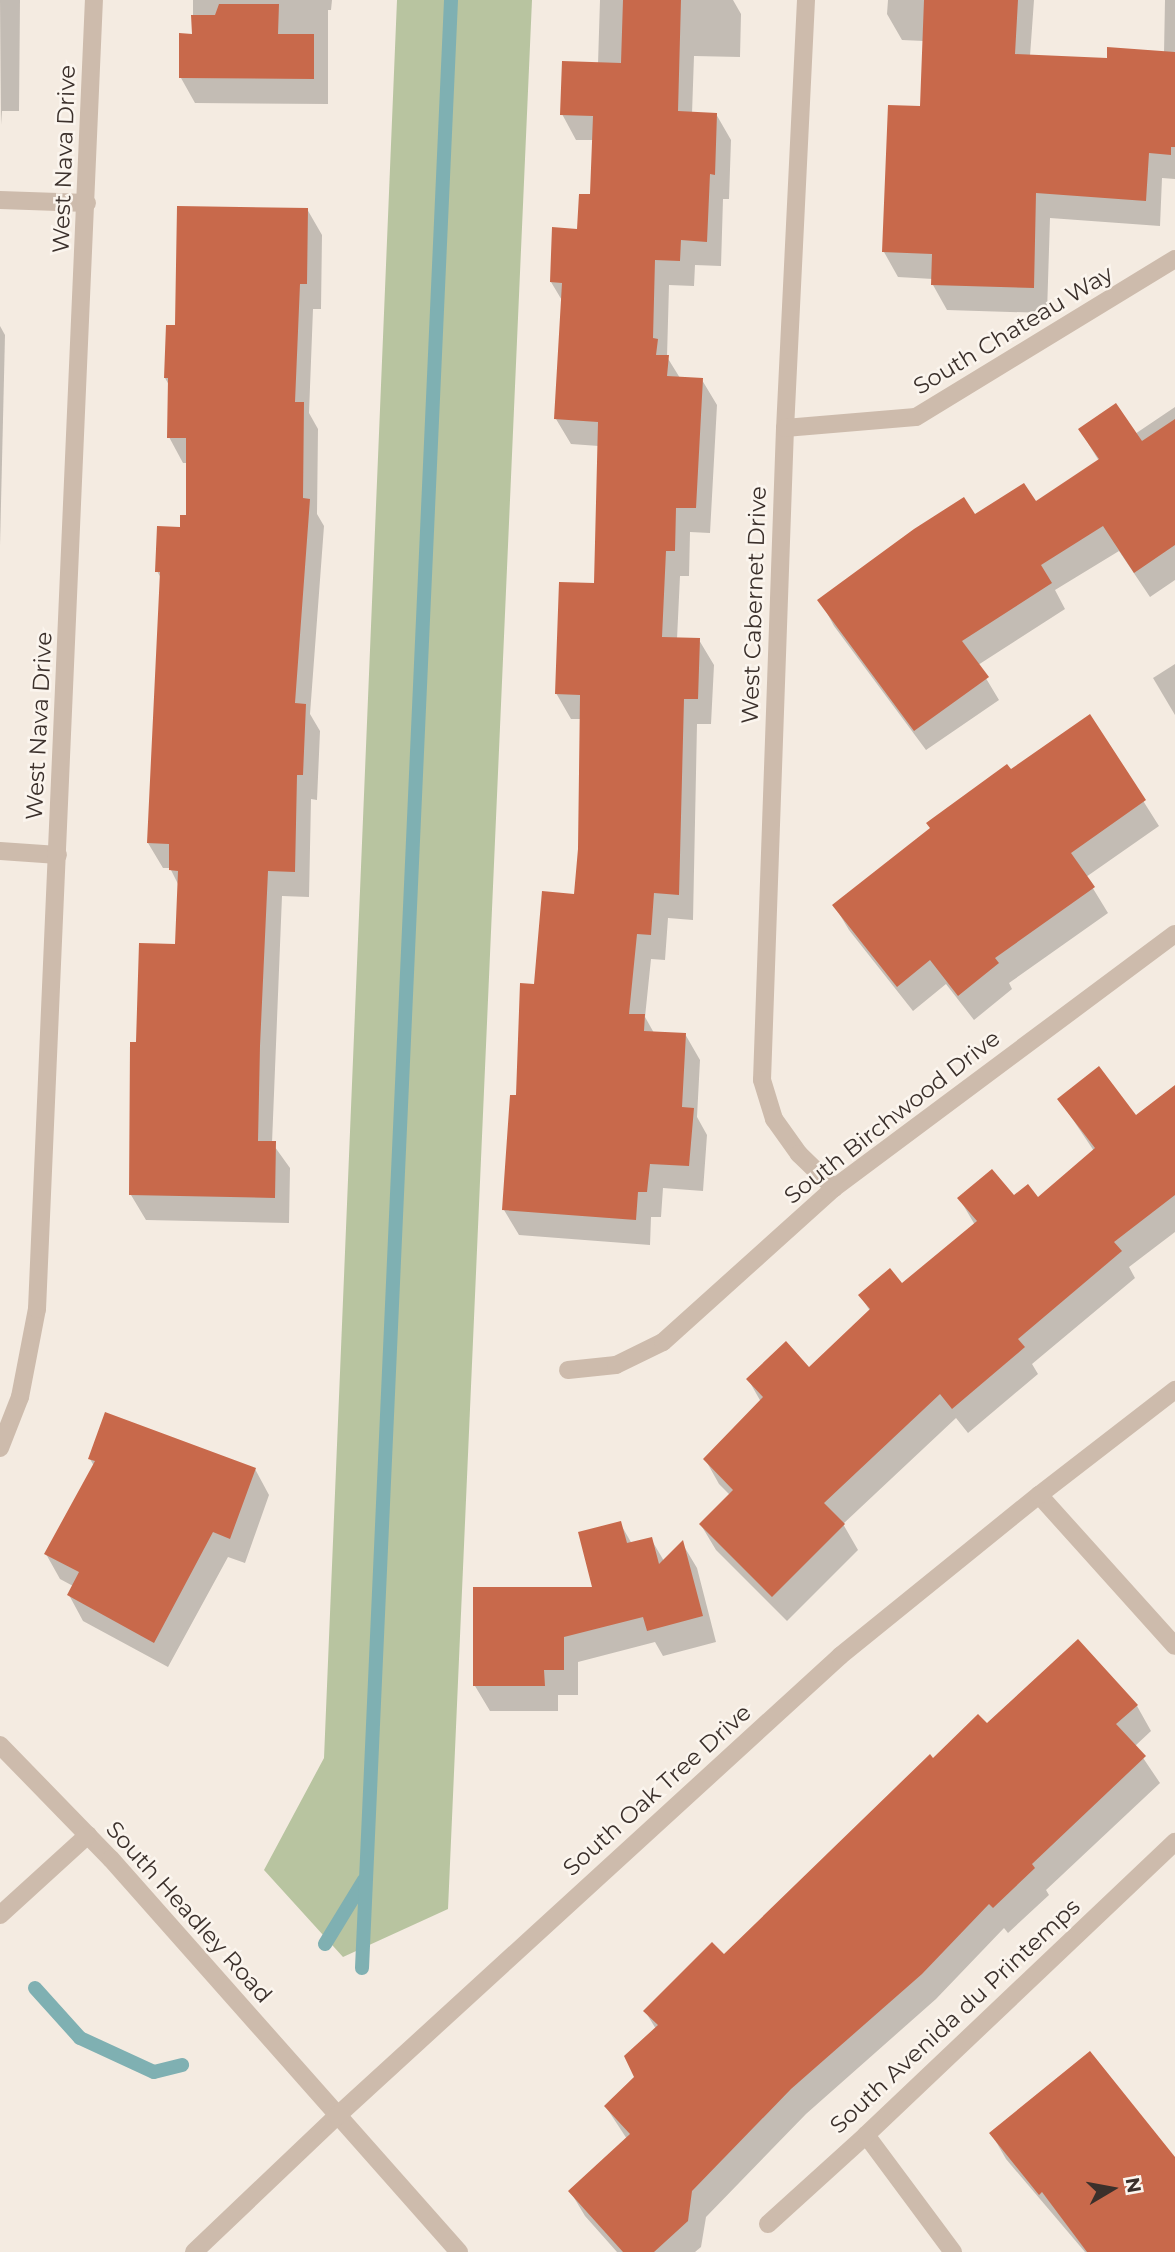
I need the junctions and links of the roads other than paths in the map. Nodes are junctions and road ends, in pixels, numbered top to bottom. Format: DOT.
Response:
graph roads {
  1 [pos="94,0"];
  2 [pos="806,0"];
  3 [pos="0,200"];
  4 [pos="87,203"];
  5 [pos="1175,260"];
  6 [pos="786,428"];
  7 [pos="0,851"];
  8 [pos="58,855"];
  9 [pos="1175,934"];
  10 [pos="834,1188"];
  11 [pos="568,1370"];
  12 [pos="1175,1391"];
  13 [pos="0,1448"];
  14 [pos="1039,1495"];
  15 [pos="1175,1646"];
  16 [pos="0,1745"];
  17 [pos="88,1835"];
  18 [pos="1175,1842"];
  19 [pos="0,1915"];
  20 [pos="337,2116"];
  21 [pos="866,2135"];
  22 [pos="768,2224"];
  23 [pos="194,2252"];
  24 [pos="459,2252"];
  25 [pos="953,2252"];
  1 -- 4 [label="street, West Nava Drive"];
  2 -- 6 [label="street, West Cabernet Drive"];
  3 -- 4 [label="street"];
  4 -- 8 [label="street, West Nava Drive"];
  5 -- 6 [label="street, South Chateau Way"];
  6 -- 10 [label="street, West Cabernet Drive"];
  7 -- 8 [label="street"];
  8 -- 13 [label="street, West Nava Drive"];
  9 -- 10 [label="street, South Birchwood Drive"];
  10 -- 11 [label="street, South Birchwood Drive"];
  12 -- 14 [label="street, South Oak Tree Drive"];
  14 -- 15 [label="street"];
  14 -- 20 [label="street, South Oak Tree Drive"];
  16 -- 17 [label="street, South Headley Road"];
  17 -- 19 [label="street"];
  17 -- 20 [label="street, South Headley Road"];
  18 -- 21 [label="street, South Avenida du Printemps"];
  20 -- 23 [label="street, South Oak Tree Drive"];
  20 -- 24 [label="street, South Headley Road"];
  21 -- 22 [label="street, South Avenida du Printemps"];
  21 -- 25 [label="street"];
}
